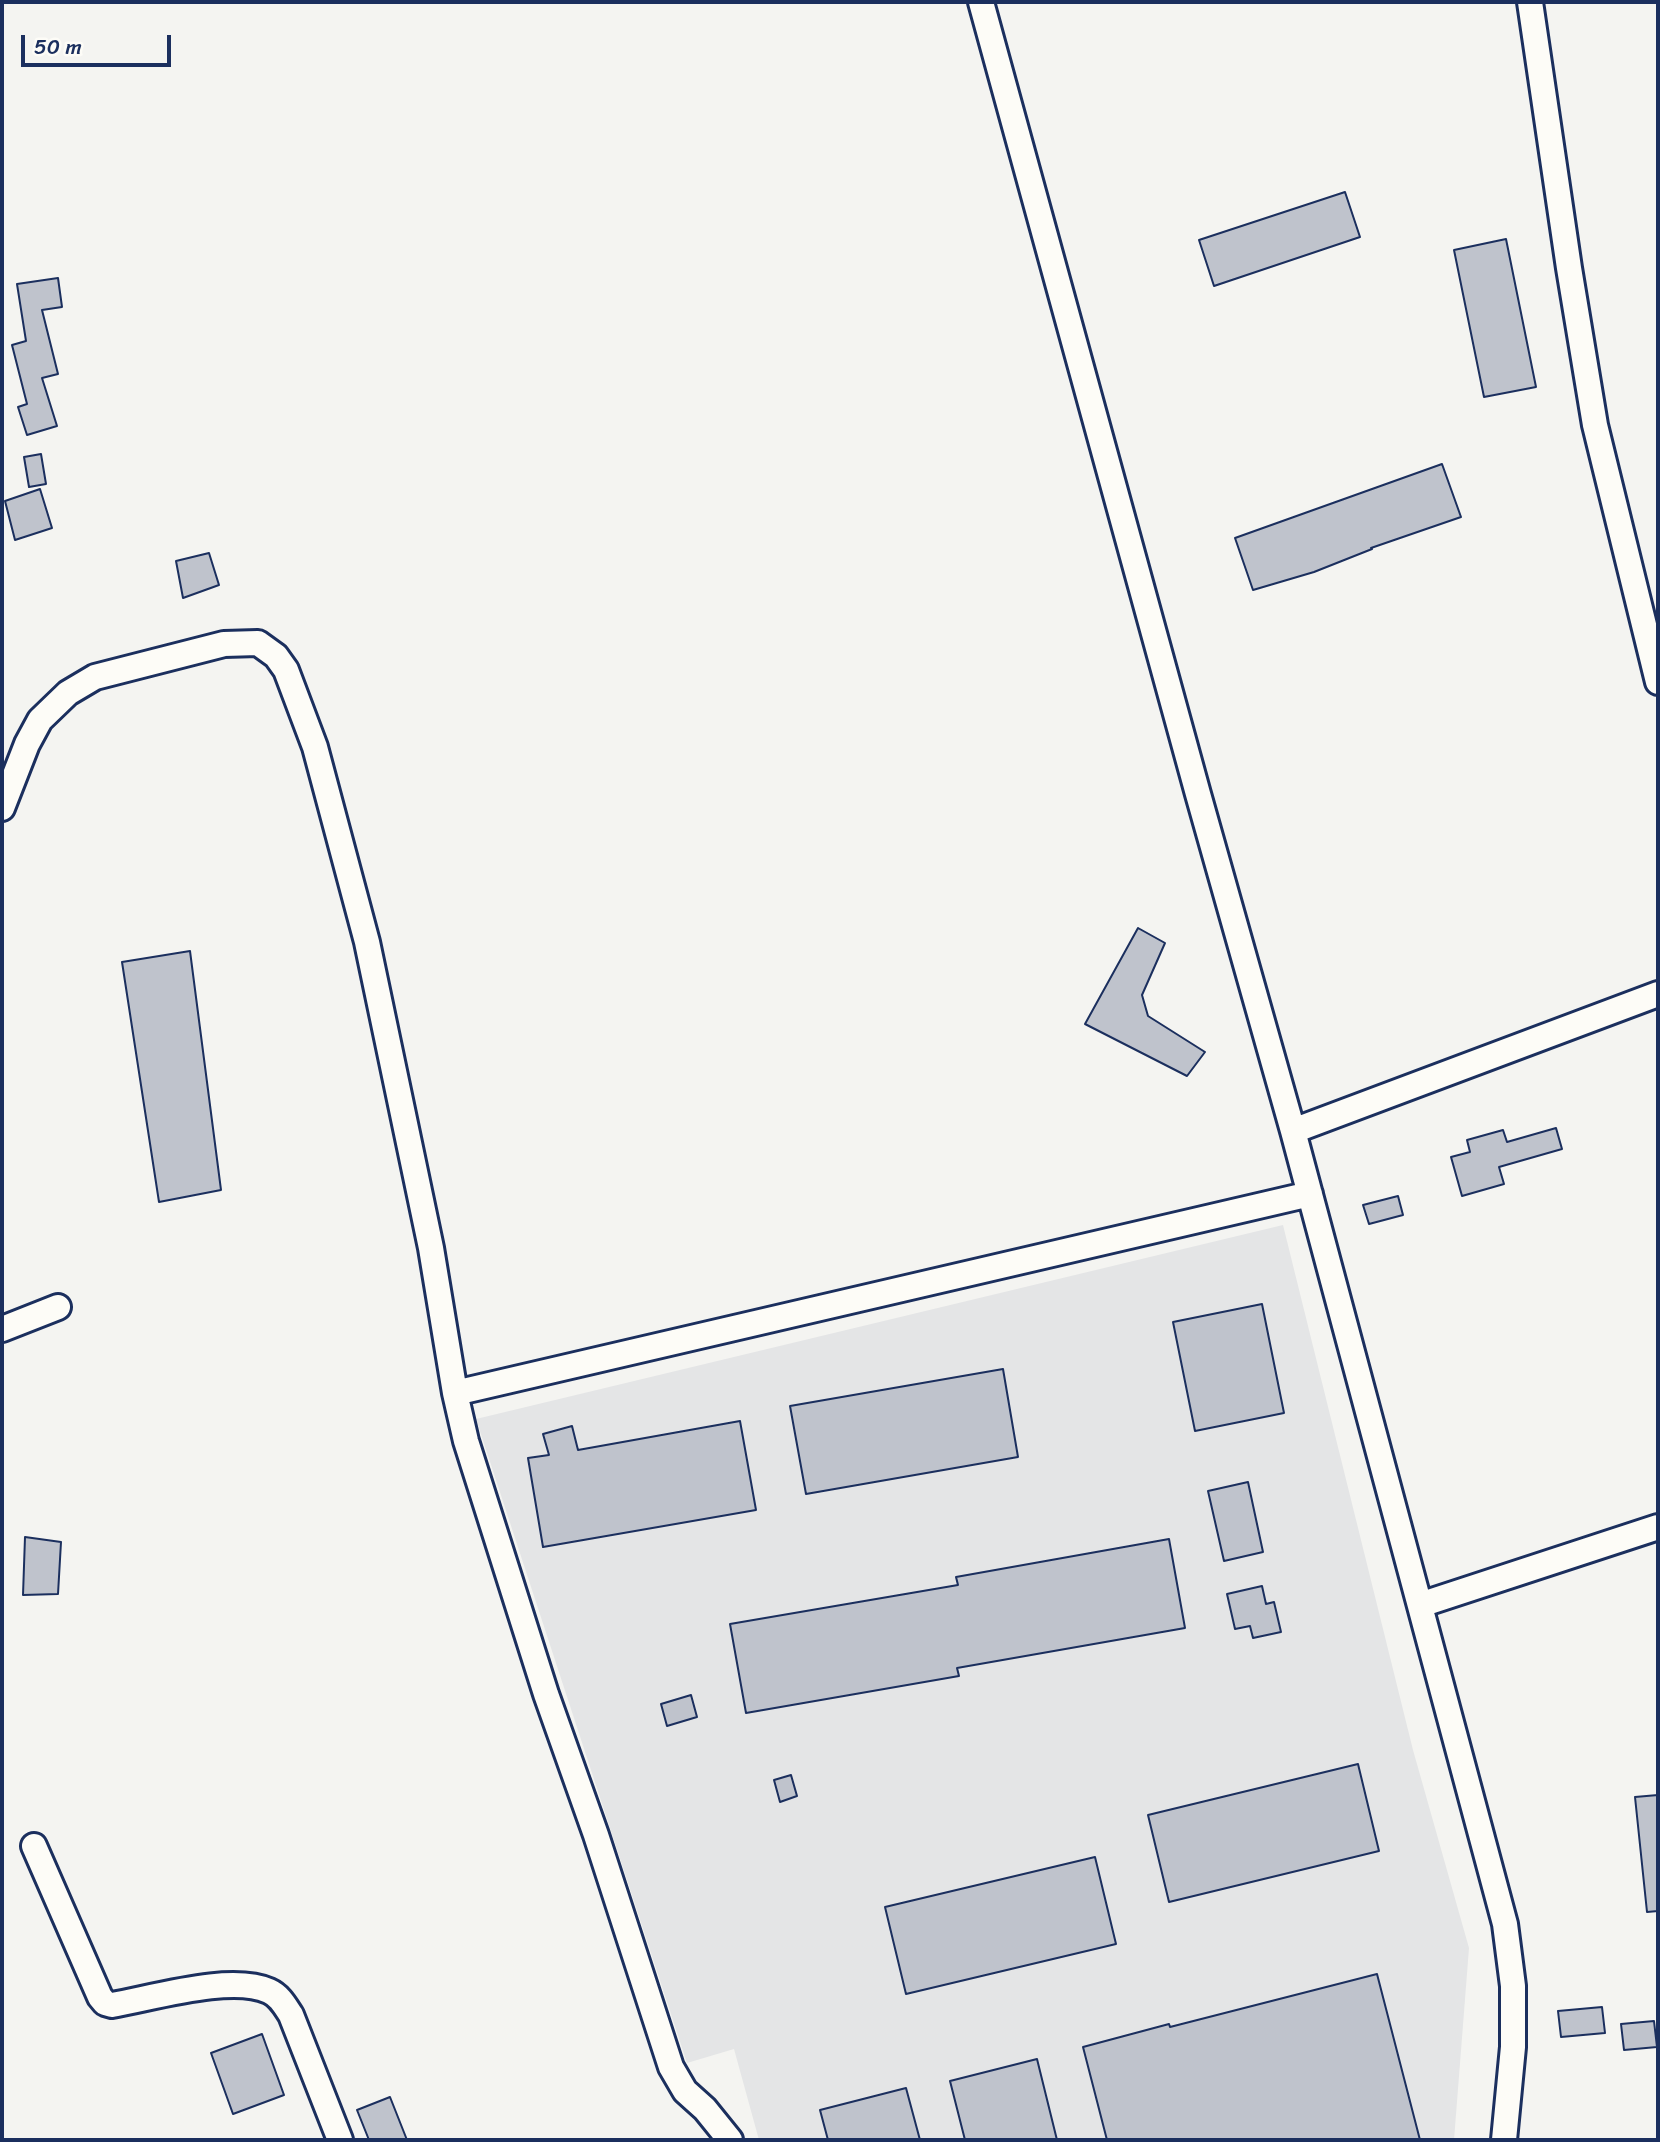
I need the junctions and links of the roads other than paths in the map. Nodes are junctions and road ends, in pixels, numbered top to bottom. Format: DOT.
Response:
graph roads {
  1 [pos="981,2"];
  2 [pos="1530,2"];
  3 [pos="1658,682"];
  4 [pos="2,808"];
  5 [pos="1658,994"];
  6 [pos="1293,1131"];
  7 [pos="1310,1194"];
  8 [pos="58,1307"];
  9 [pos="2,1329"];
  10 [pos="455,1393"];
  11 [pos="1658,1527"];
  12 [pos="1420,1605"];
  13 [pos="34,1846"];
  14 [pos="340,2140"];
  15 [pos="730,2140"];
  16 [pos="1504,2140"];
  1 -- 6 [label="street"];
  2 -- 3 [label="street"];
  4 -- 10 [label="street"];
  5 -- 6 [label="street"];
  6 -- 7 [label="street"];
  7 -- 10 [label="street"];
  7 -- 12 [label="street"];
  8 -- 9 [label="street"];
  10 -- 15 [label="street"];
  11 -- 12 [label="street"];
  12 -- 16 [label="street"];
  13 -- 14 [label="street"];
}
